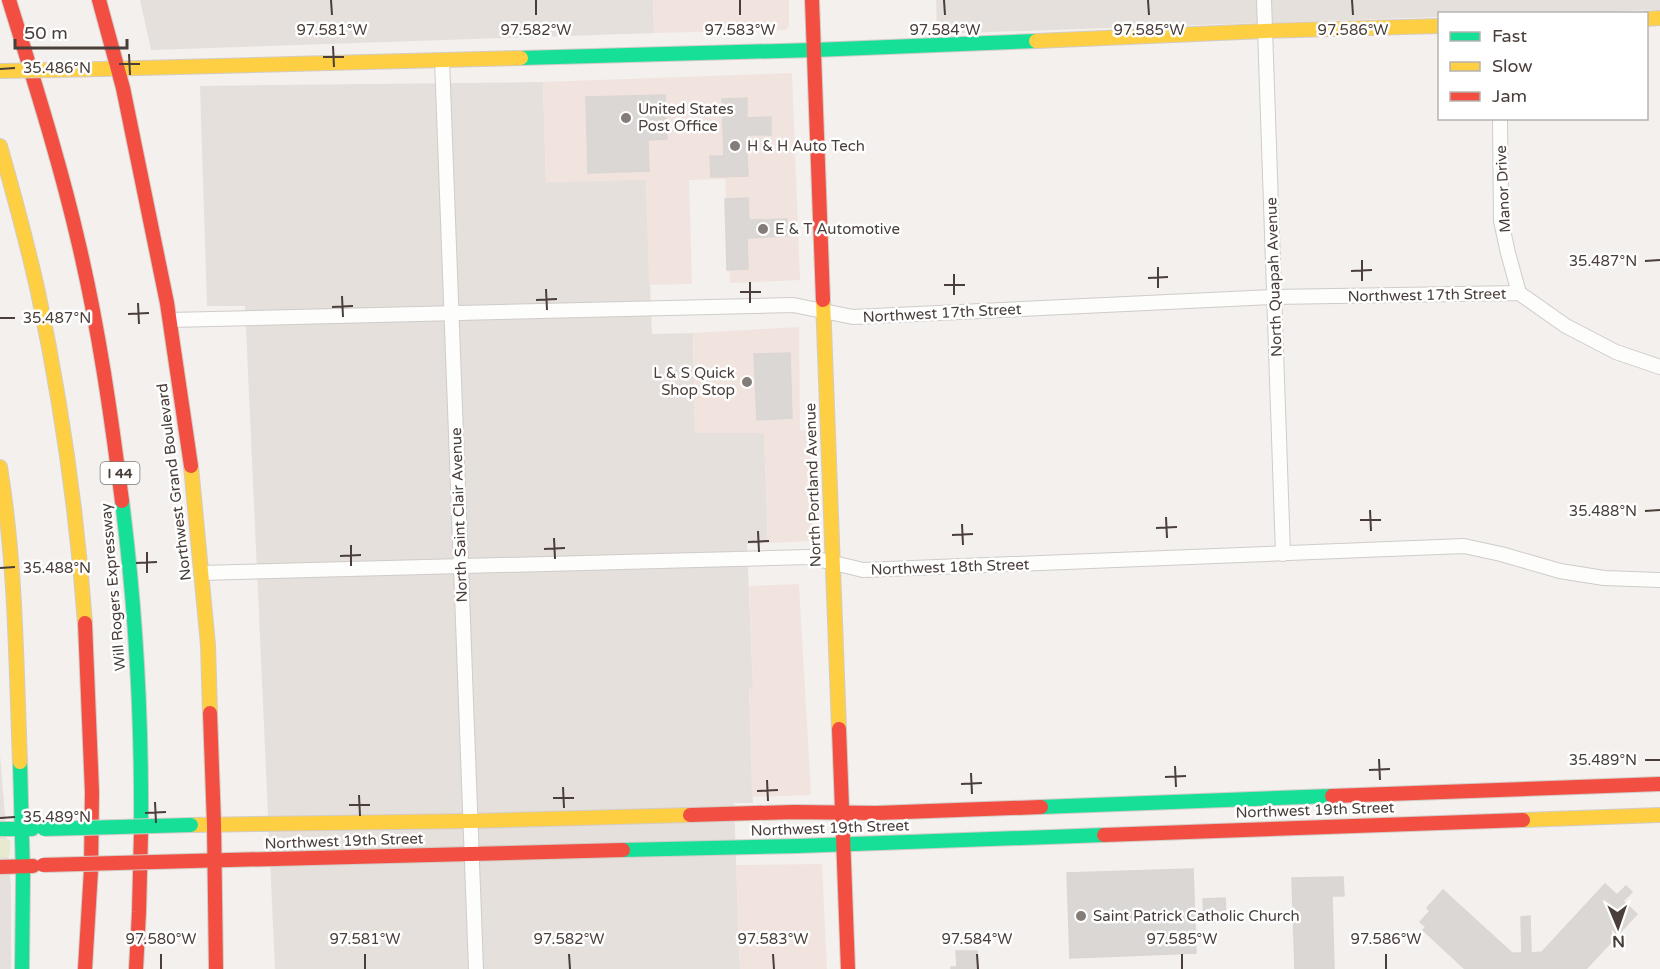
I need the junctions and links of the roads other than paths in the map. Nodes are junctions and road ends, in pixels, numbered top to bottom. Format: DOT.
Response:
graph roads {
  1 [pos="9,0"];
  2 [pos="99,0"];
  3 [pos="812,0"];
  4 [pos="1264,0"];
  5 [pos="1438,26"];
  6 [pos="1265,31"];
  7 [pos="814,50"];
  8 [pos="442,60"];
  9 [pos="117,68"];
  10 [pos="0,71"];
  11 [pos="1500,120"];
  12 [pos="0,146"];
  13 [pos="1519,293"];
  14 [pos="1274,297"];
  15 [pos="824,311"];
  16 [pos="452,313"];
  17 [pos="170,320"];
  18 [pos="1660,367"];
  19 [pos="0,467"];
  20 [pos="1283,554"];
  21 [pos="833,563"];
  22 [pos="461,566"];
  23 [pos="201,573"];
  24 [pos="7,576"];
  25 [pos="1660,580"];
  26 [pos="1660,784"];
  27 [pos="842,812"];
  28 [pos="1660,815"];
  29 [pos="470,821"];
  30 [pos="214,824"];
  31 [pos="0,829"];
  32 [pos="21,829"];
  33 [pos="843,844"];
  34 [pos="471,854"];
  35 [pos="215,861"];
  36 [pos="22,866"];
  37 [pos="0,867"];
  38 [pos="22,969"];
  39 [pos="85,969"];
  40 [pos="136,969"];
  41 [pos="216,969"];
  42 [pos="476,969"];
  43 [pos="848,969"];
  1 -- 40 [label="main road, Will Rogers Expressway / I 44"];
  2 -- 9 [label="main road, Northwest Grand Boulevard"];
  3 -- 7 [label="main road, North Portland Avenue"];
  4 -- 6 [label="street, North Quapah Avenue"];
  5 -- 6 [label="main road"];
  6 -- 7 [label="main road"];
  6 -- 14 [label="street, North Quapah Avenue"];
  7 -- 8 [label="main road"];
  7 -- 15 [label="main road, North Portland Avenue"];
  8 -- 9 [label="main road"];
  8 -- 16 [label="street, North Saint Clair Avenue"];
  9 -- 10 [label="main road, bridge"];
  9 -- 17 [label="main road, Northwest Grand Boulevard"];
  11 -- 13 [label="street, Manor Drive"];
  12 -- 39 [label="main road, Will Rogers Expressway"];
  13 -- 14 [label="street, Northwest 17th Street"];
  13 -- 18 [label="street, Northwest 17th Street"];
  14 -- 15 [label="street, Northwest 17th Street"];
  14 -- 20 [label="street, North Quapah Avenue"];
  15 -- 16 [label="street, Northwest 17th Street"];
  15 -- 21 [label="main road, North Portland Avenue"];
  16 -- 17 [label="street, Northwest 17th Street"];
  16 -- 22 [label="street, North Saint Clair Avenue"];
  17 -- 23 [label="main road, Northwest Grand Boulevard"];
  19 -- 24 [label="main road"];
  20 -- 21 [label="street, Northwest 18th Street"];
  20 -- 25 [label="street, Northwest 18th Street"];
  21 -- 22 [label="street, Northwest 18th Street"];
  21 -- 27 [label="main road, North Portland Avenue"];
  22 -- 23 [label="street, Northwest 18th Street"];
  22 -- 29 [label="street, North Saint Clair Avenue"];
  23 -- 30 [label="main road, Northwest Grand Boulevard"];
  24 -- 32 [label="main road"];
  26 -- 27 [label="main road, Northwest 19th Street"];
  27 -- 29 [label="main road, Northwest 19th Street"];
  27 -- 33 [label="main road, North Portland Avenue"];
  28 -- 33 [label="main road, Northwest 19th Street"];
  29 -- 30 [label="main road, Northwest 19th Street"];
  29 -- 34 [label="street, North Saint Clair Avenue"];
  30 -- 32 [label="main road, Northwest 19th Street, bridge"];
  30 -- 35 [label="main road, Northwest Grand Boulevard"];
  31 -- 32 [label="main road, Northwest 19th Street"];
  32 -- 36 [label="main road"];
  33 -- 34 [label="main road, Northwest 19th Street"];
  33 -- 43 [label="main road, North Portland Avenue"];
  34 -- 35 [label="main road, Northwest 19th Street"];
  34 -- 42 [label="street, North Saint Clair Avenue"];
  35 -- 36 [label="main road, Northwest 19th Street, bridge"];
  35 -- 41 [label="main road, Northwest Grand Boulevard"];
  36 -- 37 [label="main road, Northwest 19th Street"];
  36 -- 38 [label="main road"];
}
